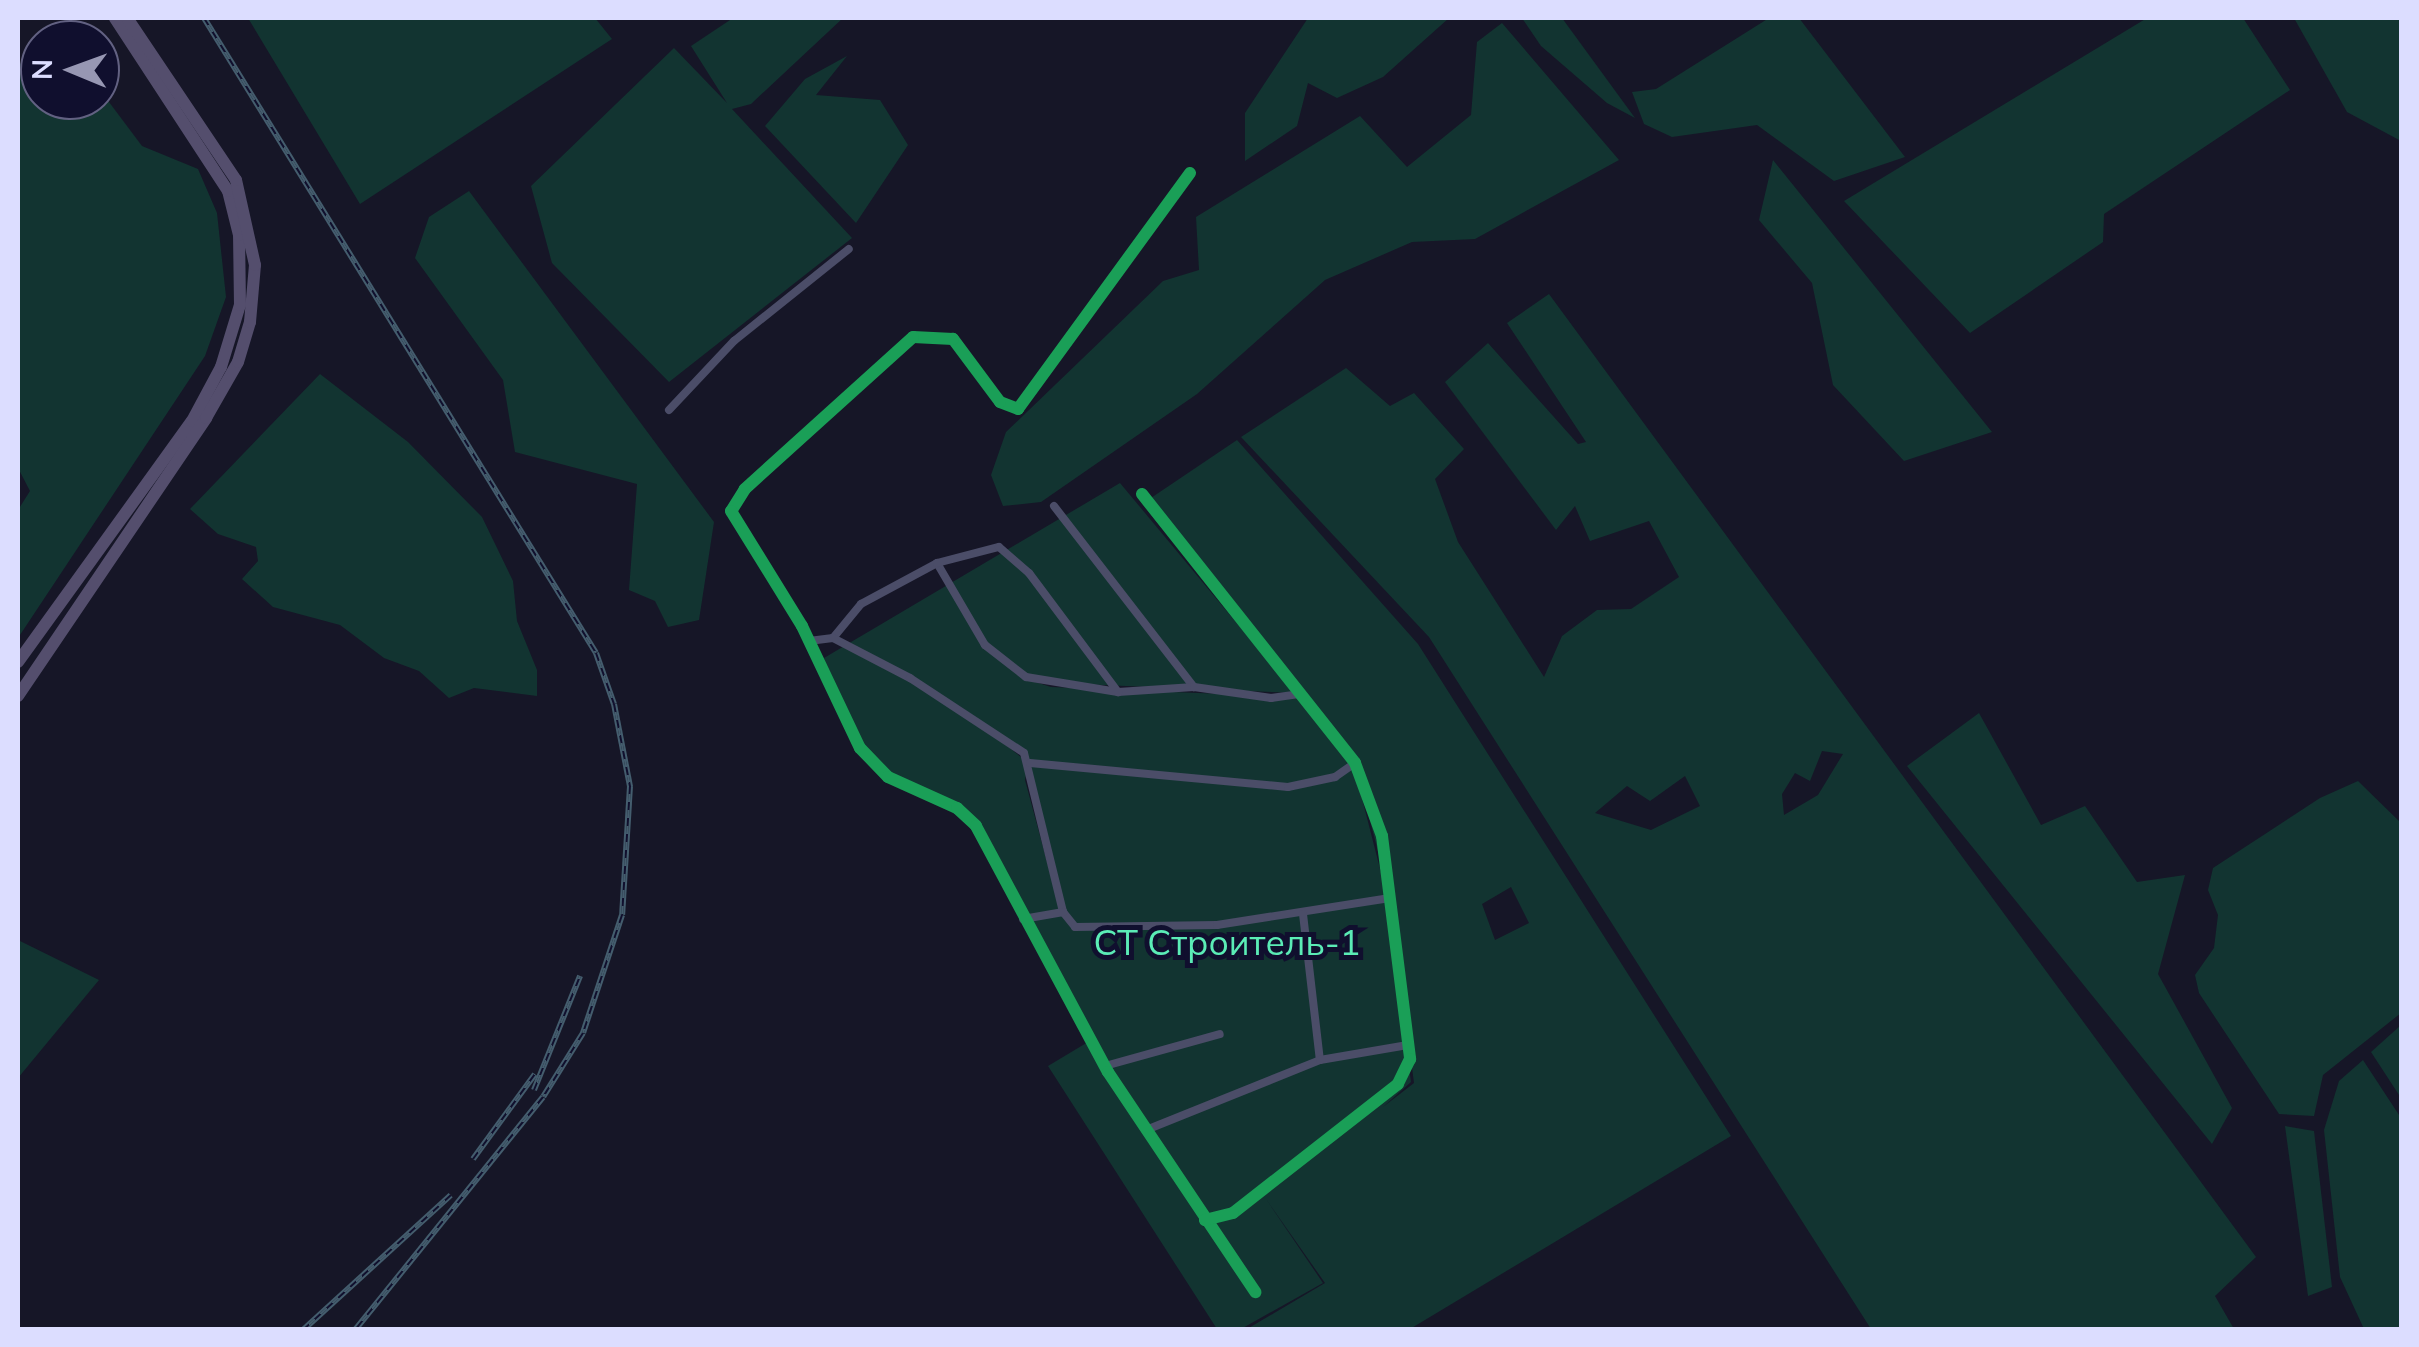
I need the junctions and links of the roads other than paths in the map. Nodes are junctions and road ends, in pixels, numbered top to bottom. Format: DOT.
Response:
graph roads {
  1 [pos="115,18"];
  2 [pos="127,18"];
  3 [pos="1190,173"];
  4 [pos="849,249"];
  5 [pos="669,410"];
  6 [pos="1142,494"];
  7 [pos="1054,506"];
  8 [pos="937,563"];
  9 [pos="833,638"];
  10 [pos="809,641"];
  11 [pos="18,663"];
  12 [pos="18,683"];
  13 [pos="1194,687"];
  14 [pos="1118,692"];
  15 [pos="1299,694"];
  16 [pos="18,696"];
  17 [pos="1030,762"];
  18 [pos="1355,763"];
  19 [pos="1390,898"];
  20 [pos="1063,912"];
  21 [pos="1303,914"];
  22 [pos="1023,918"];
  23 [pos="1220,1034"];
  24 [pos="1408,1045"];
  25 [pos="1320,1060"];
  26 [pos="1105,1066"];
  27 [pos="1146,1130"];
  28 [pos="1205,1220"];
  29 [pos="1255,1292"];
  1 -- 11 [label="main road"];
  2 -- 16 [label="main road"];
  3 -- 10 [label="street"];
  4 -- 5 [label="street"];
  6 -- 15 [label="street"];
  7 -- 13 [label="street"];
  8 -- 9 [label="street"];
  8 -- 14 [label="street"];
  8 -- 14 [label="street"];
  9 -- 10 [label="street"];
  9 -- 17 [label="street"];
  10 -- 22 [label="street"];
  11 -- 12 [label="main road"];
  13 -- 14 [label="street"];
  13 -- 15 [label="street"];
  15 -- 18 [label="street"];
  17 -- 18 [label="street"];
  17 -- 20 [label="street"];
  18 -- 19 [label="street"];
  19 -- 21 [label="street"];
  19 -- 24 [label="street"];
  20 -- 21 [label="street"];
  20 -- 22 [label="street"];
  21 -- 25 [label="street"];
  22 -- 26 [label="street"];
  23 -- 26 [label="street"];
  24 -- 25 [label="street"];
  24 -- 28 [label="street"];
  25 -- 27 [label="street"];
  26 -- 27 [label="street"];
  27 -- 28 [label="street"];
  28 -- 29 [label="street"];
}
